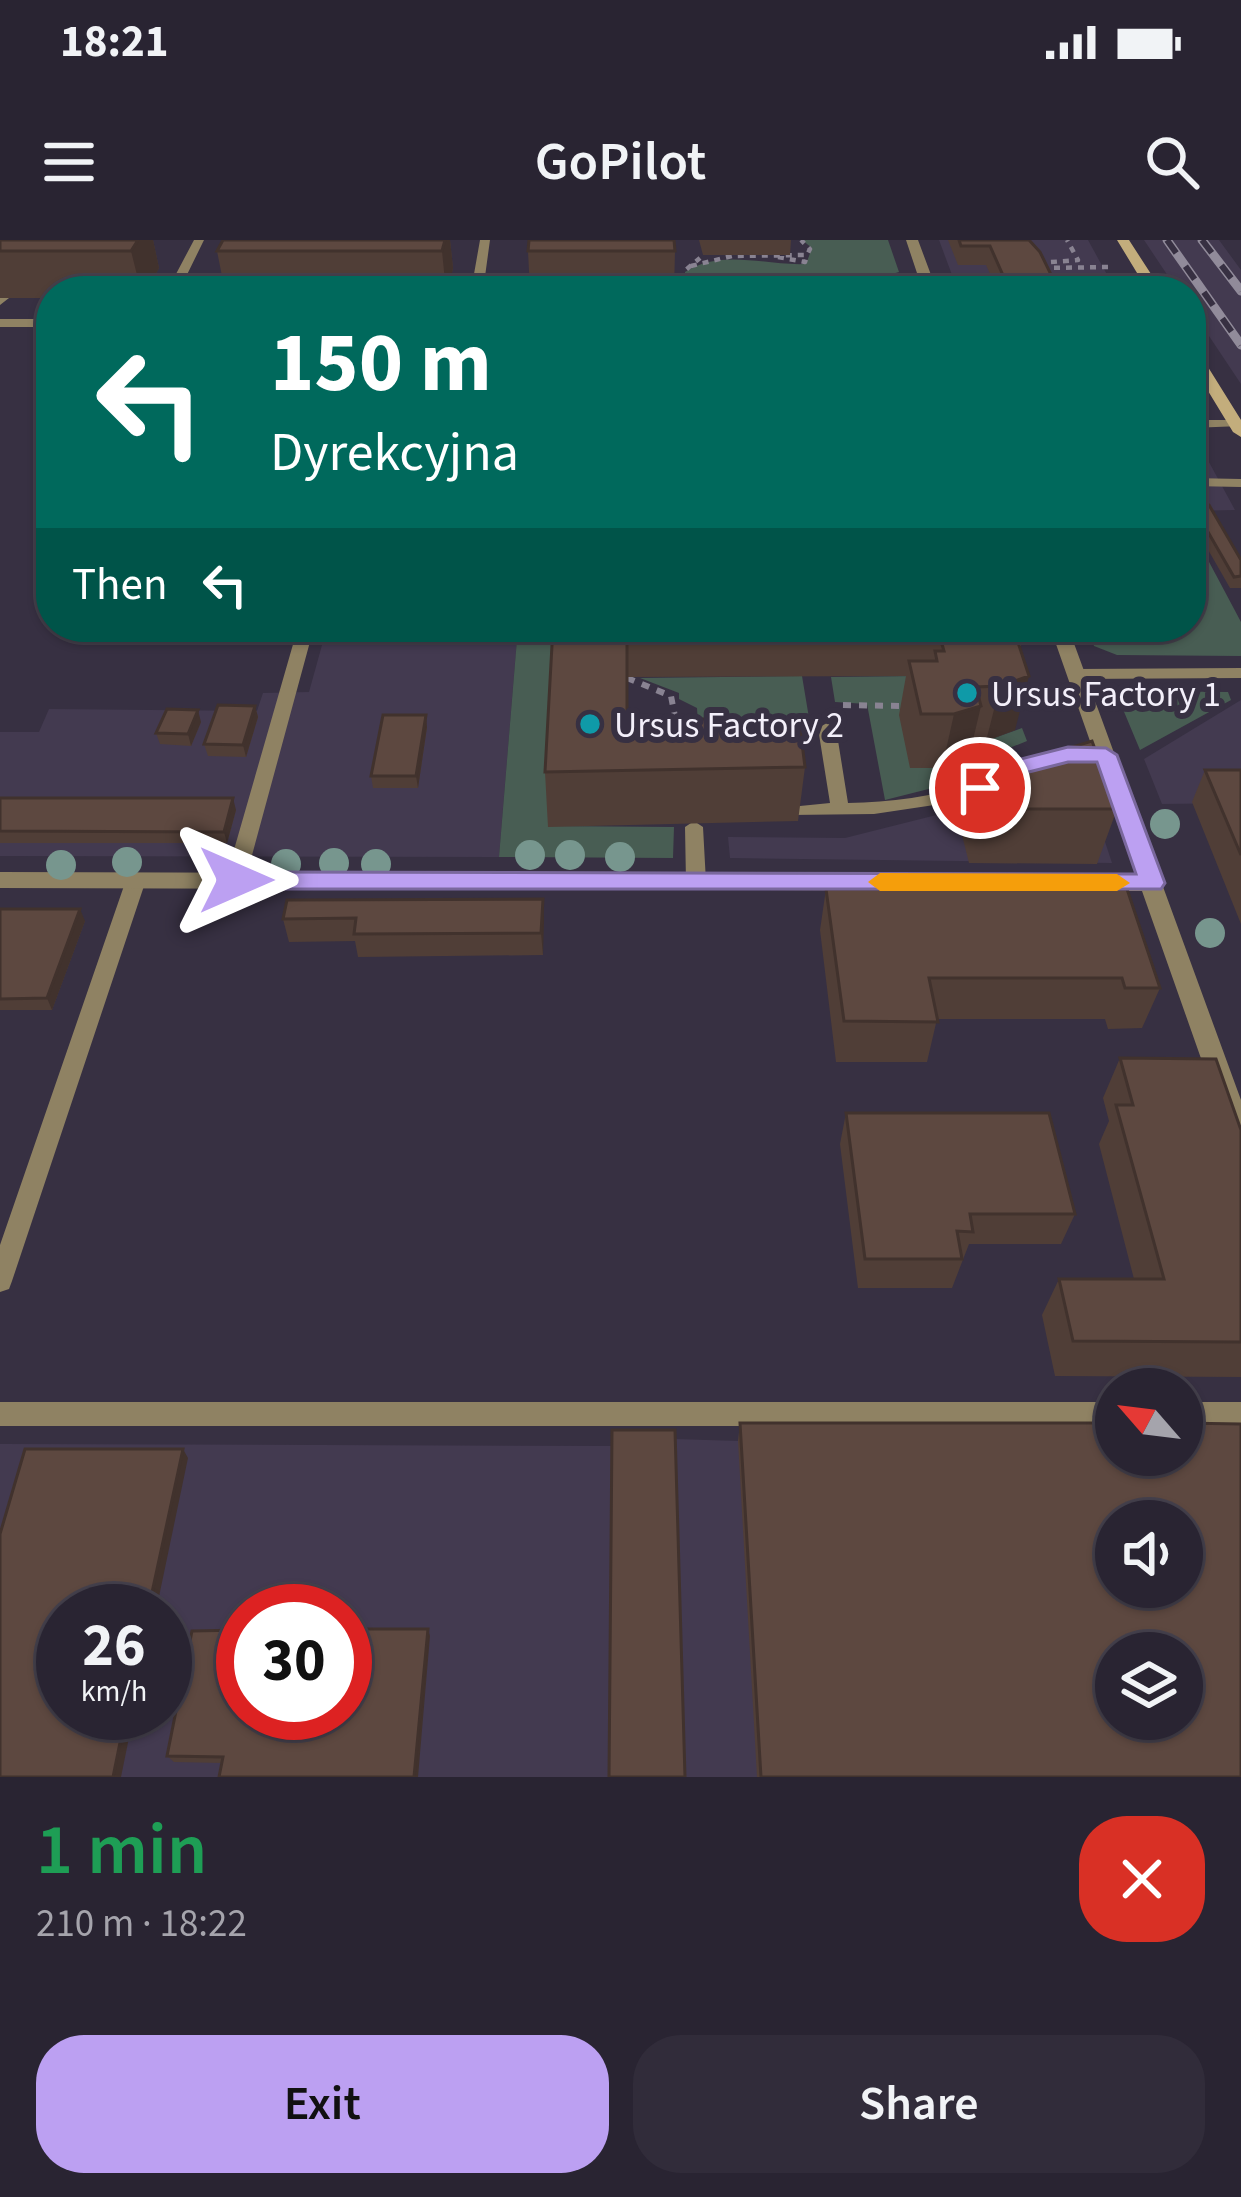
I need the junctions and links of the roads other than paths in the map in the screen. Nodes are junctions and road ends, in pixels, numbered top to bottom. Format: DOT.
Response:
graph roads {
  1 [pos="199,240"];
  2 [pos="485,240"];
  3 [pos="912,240"];
  4 [pos="1124,240"];
  5 [pos="181,276"];
  6 [pos="479,276"];
  7 [pos="925,276"];
  8 [pos="1146,276"];
  9 [pos="0,323"];
  10 [pos="36,323"];
  11 [pos="1206,375"];
  12 [pos="1206,425"];
  13 [pos="1239,428"];
  14 [pos="1206,482"];
  15 [pos="1241,483"];
  16 [pos="302,642"];
  17 [pos="1064,642"];
  18 [pos="1241,673"];
  19 [pos="1076,674"];
  20 [pos="827,728"];
  21 [pos="1106,755"];
  22 [pos="840,809"];
  23 [pos="797,811"];
  24 [pos="694,826"];
  25 [pos="0,880"];
  26 [pos="136,880"];
  27 [pos="236,880"];
  28 [pos="696,882"];
  29 [pos="1152,883"];
  30 [pos="1241,1135"];
  31 [pos="0,1281"];
  32 [pos="0,1414"];
  33 [pos="1095,1414"];
  34 [pos="1203,1414"];
  35 [pos="1241,1414"];
  1 -- 5 [label="lane"];
  2 -- 6 [label="lane"];
  3 -- 7 [label="street"];
  4 -- 8 [label="street"];
  9 -- 10 [label="street"];
  11 -- 13 [label="street"];
  12 -- 13 [label="lane"];
  14 -- 15 [label="lane"];
  16 -- 27 [label="lane"];
  17 -- 19 [label="street"];
  18 -- 19 [label="lane"];
  19 -- 21 [label="street"];
  20 -- 22 [label="lane"];
  21 -- 22 [label="lane"];
  21 -- 29 [label="street"];
  22 -- 23 [label="lane"];
  24 -- 28 [label="lane"];
  25 -- 26 [label="street"];
  26 -- 27 [label="street"];
  26 -- 31 [label="lane"];
  27 -- 28 [label="street"];
  28 -- 29 [label="street"];
  29 -- 30 [label="street"];
  32 -- 33 [label="lane"];
  34 -- 35 [label="lane"];
}
